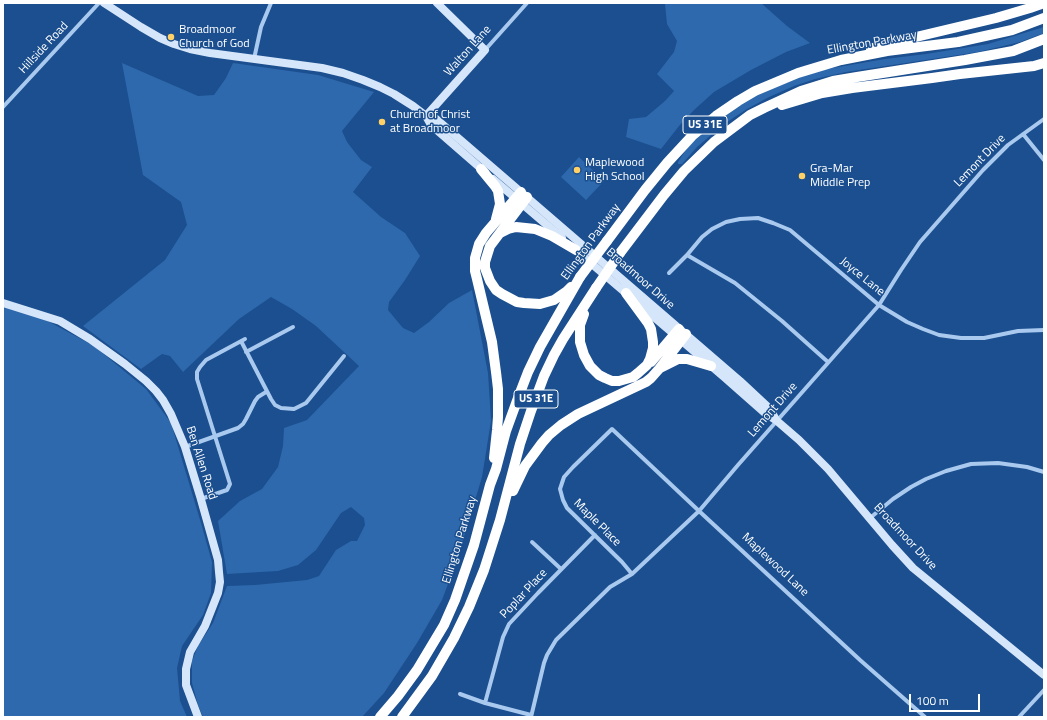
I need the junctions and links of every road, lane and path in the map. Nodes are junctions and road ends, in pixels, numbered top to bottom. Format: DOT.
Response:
graph roads {
  1 [pos="99,3"];
  2 [pos="104,3"];
  3 [pos="271,3"];
  4 [pos="437,3"];
  5 [pos="527,3"];
  6 [pos="1044,3"];
  7 [pos="1044,18"];
  8 [pos="1044,39"];
  9 [pos="1044,46"];
  10 [pos="485,50"];
  11 [pos="1013,51"];
  12 [pos="254,59"];
  13 [pos="841,60"];
  14 [pos="1044,63"];
  15 [pos="3,107"];
  16 [pos="426,116"];
  17 [pos="1044,119"];
  18 [pos="1023,134"];
  19 [pos="714,142"];
  20 [pos="1044,160"];
  21 [pos="481,169"];
  22 [pos="521,198"];
  23 [pos="495,221"];
  24 [pos="497,235"];
  25 [pos="576,250"];
  26 [pos="687,256"];
  27 [pos="669,273"];
  28 [pos="580,277"];
  29 [pos="596,288"];
  30 [pos="626,293"];
  31 [pos="3,303"];
  32 [pos="879,305"];
  33 [pos="293,327"];
  34 [pos="1044,330"];
  35 [pos="680,335"];
  36 [pos="246,352"];
  37 [pos="344,356"];
  38 [pos="828,362"];
  39 [pos="711,366"];
  40 [pos="644,369"];
  41 [pos="659,369"];
  42 [pos="266,392"];
  43 [pos="777,421"];
  44 [pos="612,428"];
  45 [pos="215,436"];
  46 [pos="185,447"];
  47 [pos="1044,472"];
  48 [pos="490,485"];
  49 [pos="201,499"];
  50 [pos="699,511"];
  51 [pos="870,518"];
  52 [pos="500,520"];
  53 [pos="595,536"];
  54 [pos="532,542"];
  55 [pos="561,569"];
  56 [pos="632,574"];
  57 [pos="1044,675"];
  58 [pos="1044,690"];
  59 [pos="460,694"];
  60 [pos="485,703"];
  61 [pos="531,716"];
  62 [pos="198,717"];
  63 [pos="380,717"];
  64 [pos="402,717"];
  65 [pos="925,717"];
  66 [pos="1020,717"];
  1 -- 15 [label="street, Hillside Road"];
  2 -- 12 [label="main road, Broadmoor Drive"];
  3 -- 12 [label="street"];
  4 -- 10 [label="main road"];
  5 -- 10 [label="street, Walton Lane"];
  6 -- 13 [label="highway"];
  7 -- 13 [label="highway, Ellington Parkway / US 31E"];
  8 -- 11 [label="highway"];
  9 -- 11 [label="highway, US 31E"];
  10 -- 16 [label="main road, Walton Lane"];
  11 -- 19 [label="highway, US 31E"];
  12 -- 16 [label="main road, Broadmoor Drive"];
  13 -- 28 [label="highway, Ellington Parkway / US 31E, bridge"];
  14 -- 19 [label="highway"];
  16 -- 21 [label="main road, Broadmoor Drive"];
  16 -- 22 [label="main road, Broadmoor Drive"];
  17 -- 18 [label="street, Lemont Drive"];
  18 -- 20 [label="street"];
  18 -- 32 [label="street, Lemont Drive"];
  19 -- 29 [label="highway, US 31E, bridge"];
  21 -- 22 [label="main road, Broadmoor Drive"];
  21 -- 23 [label="highway"];
  22 -- 23 [label="highway"];
  22 -- 24 [label="highway"];
  22 -- 25 [label="main road, Broadmoor Drive"];
  22 -- 35 [label="main road, Broadmoor Drive"];
  23 -- 48 [label="highway"];
  24 -- 25 [label="highway"];
  24 -- 28 [label="highway"];
  25 -- 30 [label="main road, Broadmoor Drive"];
  26 -- 27 [label="street, Joyce Lane"];
  26 -- 32 [label="street, Joyce Lane"];
  26 -- 38 [label="street"];
  28 -- 48 [label="highway, Ellington Parkway / US 31E"];
  29 -- 40 [label="highway"];
  29 -- 52 [label="highway, US 31E"];
  30 -- 35 [label="main road, Broadmoor Drive"];
  30 -- 40 [label="highway"];
  31 -- 46 [label="main road, Ben Allen Road"];
  32 -- 34 [label="street, Joyce Lane"];
  32 -- 38 [label="street, Lemont Drive"];
  33 -- 36 [label="street"];
  35 -- 39 [label="main road, Broadmoor Drive"];
  35 -- 40 [label="highway"];
  35 -- 41 [label="highway"];
  35 -- 43 [label="main road, Broadmoor Drive"];
  36 -- 42 [label="street"];
  36 -- 45 [label="street"];
  37 -- 42 [label="street"];
  38 -- 43 [label="street, Lemont Drive"];
  39 -- 41 [label="highway"];
  39 -- 43 [label="main road, Broadmoor Drive"];
  41 -- 52 [label="highway"];
  42 -- 45 [label="street"];
  43 -- 50 [label="street, Lemont Drive"];
  43 -- 51 [label="main road, Broadmoor Drive"];
  44 -- 50 [label="street, Maplewood Lane"];
  44 -- 53 [label="street, Maple Place"];
  45 -- 46 [label="street"];
  45 -- 49 [label="street"];
  46 -- 49 [label="main road, Ben Allen Road"];
  47 -- 51 [label="street"];
  48 -- 63 [label="highway, Ellington Parkway / US 31E"];
  49 -- 62 [label="main road, Ben Allen Road"];
  50 -- 56 [label="street, Lemont Drive"];
  50 -- 65 [label="street, Maplewood Lane"];
  51 -- 57 [label="main road, Broadmoor Drive"];
  52 -- 64 [label="highway, US 31E"];
  53 -- 55 [label="street, Poplar Place"];
  53 -- 56 [label="street, Maple Place"];
  54 -- 55 [label="street"];
  55 -- 60 [label="street, Poplar Place"];
  56 -- 61 [label="street, Lemont Drive"];
  58 -- 66 [label="street"];
  59 -- 60 [label="street"];
  60 -- 61 [label="street"];
}
